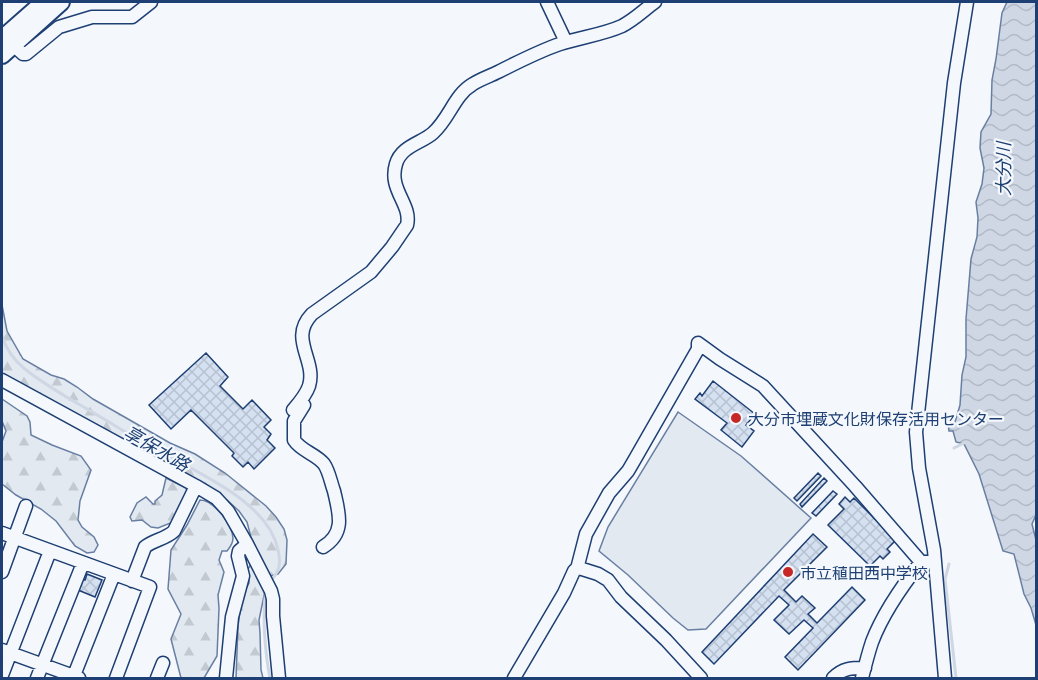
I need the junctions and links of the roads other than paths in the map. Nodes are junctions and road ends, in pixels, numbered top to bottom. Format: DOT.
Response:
graph roads {
  1 [pos="44,2"];
  2 [pos="62,2"];
  3 [pos="151,2"];
  4 [pos="547,2"];
  5 [pos="655,2"];
  6 [pos="967,2"];
  7 [pos="566,42"];
  8 [pos="5,46"];
  9 [pos="310,369"];
  10 [pos="2,380"];
  11 [pos="293,410"];
  12 [pos="196,486"];
  13 [pos="26,506"];
  14 [pos="2,533"];
  15 [pos="14,538"];
  16 [pos="247,544"];
  17 [pos="323,547"];
  18 [pos="50,551"];
  19 [pos="921,562"];
  20 [pos="935,562"];
  21 [pos="83,563"];
  22 [pos="578,567"];
  23 [pos="2,572"];
  24 [pos="114,574"];
  25 [pos="132,581"];
  26 [pos="6,652"];
  27 [pos="162,663"];
  28 [pos="42,665"];
  29 [pos="864,673"];
  30 [pos="2,675"];
  31 [pos="36,678"];
  32 [pos="75,678"];
  33 [pos="116,678"];
  34 [pos="157,678"];
  35 [pos="226,678"];
  36 [pos="279,678"];
  37 [pos="514,678"];
  38 [pos="701,678"];
  39 [pos="833,678"];
  40 [pos="945,678"];
  1 -- 8 [label="highway"];
  2 -- 8 [label="highway"];
  3 -- 8 [label="street"];
  4 -- 7 [label="street"];
  5 -- 7 [label="street"];
  6 -- 20 [label="street"];
  7 -- 9 [label="street"];
  9 -- 11 [label="street"];
  9 -- 17 [label="street"];
  10 -- 12 [label="street"];
  12 -- 16 [label="street"];
  12 -- 25 [label="street"];
  13 -- 15 [label="street"];
  14 -- 15 [label="street"];
  15 -- 18 [label="street"];
  15 -- 23 [label="street"];
  16 -- 35 [label="street"];
  16 -- 36 [label="street"];
  18 -- 21 [label="street"];
  18 -- 26 [label="street"];
  19 -- 20 [label="street"];
  19 -- 22 [label="street"];
  19 -- 29 [label="street"];
  20 -- 40 [label="street"];
  21 -- 24 [label="street"];
  21 -- 28 [label="street"];
  22 -- 37 [label="street"];
  22 -- 38 [label="street"];
  24 -- 25 [label="street"];
  24 -- 32 [label="street"];
  25 -- 33 [label="street"];
  26 -- 28 [label="street"];
  26 -- 30 [label="street"];
  27 -- 34 [label="street"];
  28 -- 31 [label="street"];
  28 -- 32 [label="street"];
  29 -- 39 [label="street"];
}
